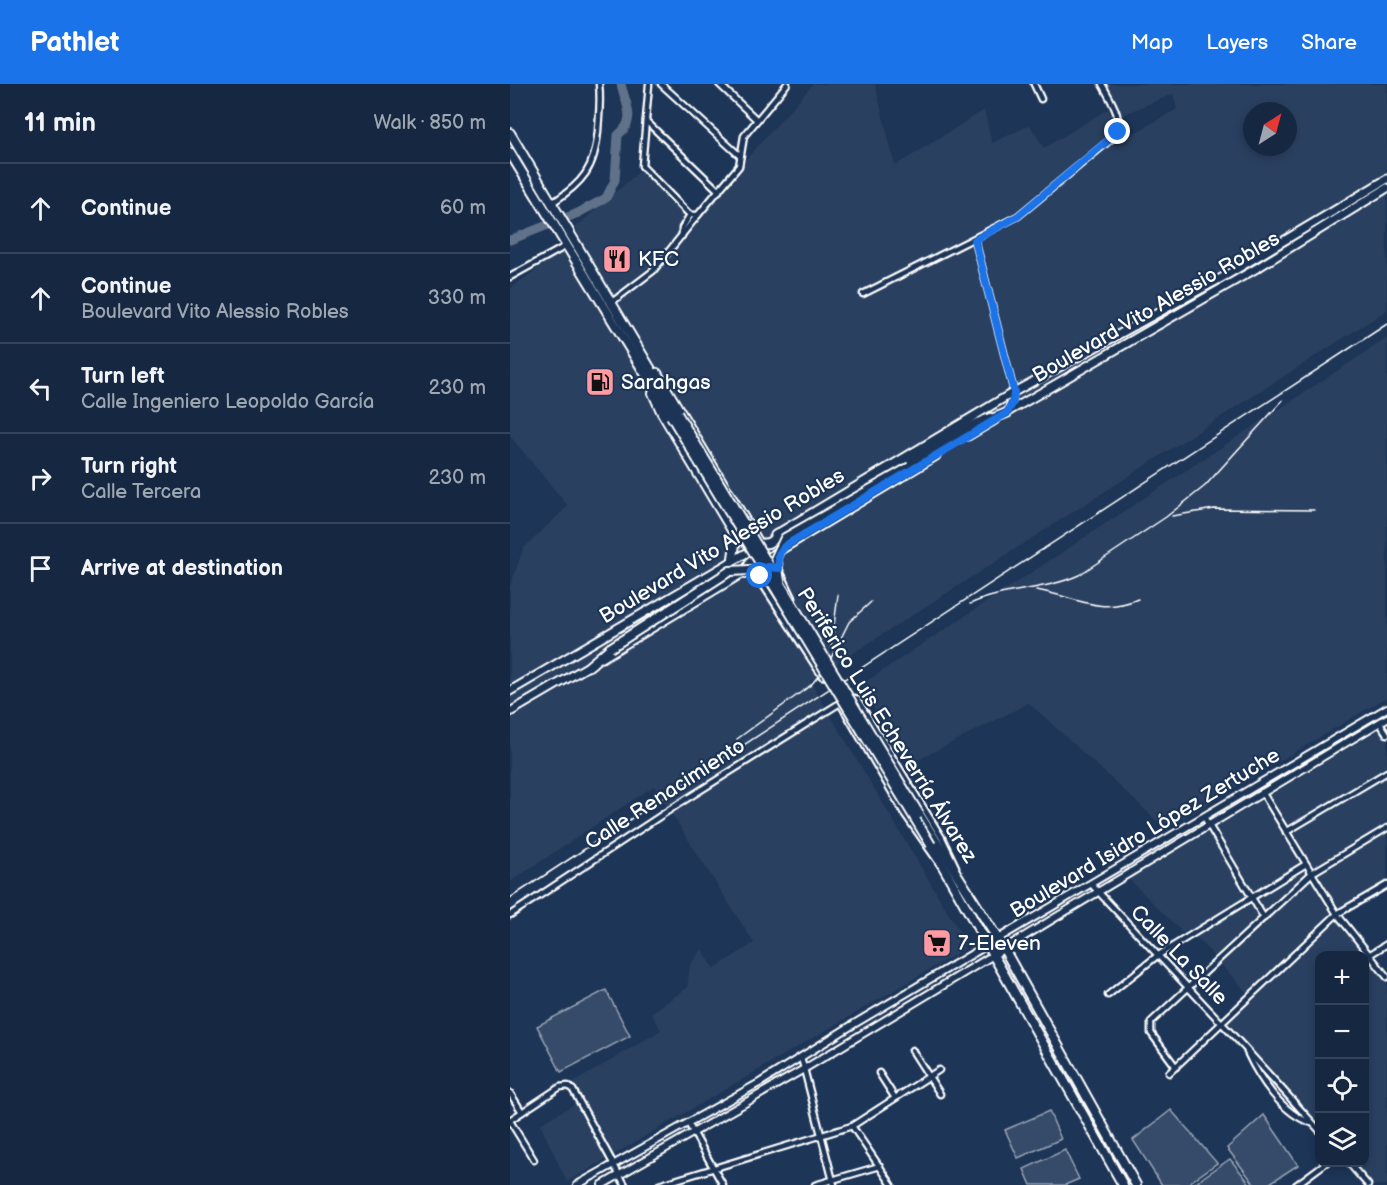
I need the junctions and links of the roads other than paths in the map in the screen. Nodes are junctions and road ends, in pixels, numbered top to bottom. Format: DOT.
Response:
graph roads {
  1 [pos="599,84"];
  2 [pos="649,84"];
  3 [pos="661,84"];
  4 [pos="719,84"];
  5 [pos="776,84"];
  6 [pos="787,84"];
  7 [pos="1034,84"];
  8 [pos="1102,84"];
  9 [pos="782,90"];
  10 [pos="1041,99"];
  11 [pos="757,120"];
  12 [pos="646,121"];
  13 [pos="510,133"];
  14 [pos="510,153"];
  15 [pos="740,156"];
  16 [pos="1387,179"];
  17 [pos="1387,188"];
  18 [pos="719,191"];
  19 [pos="555,207"];
  20 [pos="690,215"];
  21 [pos="698,215"];
  22 [pos="682,236"];
  23 [pos="975,240"];
  24 [pos="566,246"];
  25 [pos="510,276"];
  26 [pos="1225,276"];
  27 [pos="1229,284"];
  28 [pos="863,294"];
  29 [pos="612,302"];
  30 [pos="649,366"];
  31 [pos="652,386"];
  32 [pos="1014,392"];
  33 [pos="1007,413"];
  34 [pos="674,415"];
  35 [pos="990,418"];
  36 [pos="750,525"];
  37 [pos="736,537"];
  38 [pos="760,545"];
  39 [pos="785,546"];
  40 [pos="734,558"];
  41 [pos="721,566"];
  42 [pos="754,568"];
  43 [pos="779,568"];
  44 [pos="742,575"];
  45 [pos="731,580"];
  46 [pos="760,580"];
  47 [pos="779,589"];
  48 [pos="589,666"];
  49 [pos="510,691"];
  50 [pos="842,705"];
  51 [pos="1387,708"];
  52 [pos="510,712"];
  53 [pos="1387,718"];
  54 [pos="1380,723"];
  55 [pos="1387,734"];
  56 [pos="1291,765"];
  57 [pos="1295,772"];
  58 [pos="1387,772"];
  59 [pos="1262,792"];
  60 [pos="1204,817"];
  61 [pos="1209,824"];
  62 [pos="1387,828"];
  63 [pos="1286,832"];
  64 [pos="935,844"];
  65 [pos="1306,864"];
  66 [pos="947,873"];
  67 [pos="957,873"];
  68 [pos="1312,873"];
  69 [pos="1091,884"];
  70 [pos="1387,885"];
  71 [pos="1097,892"];
  72 [pos="1251,897"];
  73 [pos="510,915"];
  74 [pos="1337,915"];
  75 [pos="1264,918"];
  76 [pos="998,939"];
  77 [pos="1387,944"];
  78 [pos="987,945"];
  79 [pos="1004,949"];
  80 [pos="1366,951"];
  81 [pos="1369,955"];
  82 [pos="994,956"];
  83 [pos="1157,956"];
  84 [pos="1387,977"];
  85 [pos="1188,989"];
  86 [pos="1108,995"];
  87 [pos="1222,1024"];
  88 [pos="1244,1047"];
  89 [pos="912,1050"];
  90 [pos="801,1057"];
  91 [pos="1176,1067"];
  92 [pos="804,1069"];
  93 [pos="939,1070"];
  94 [pos="879,1073"];
  95 [pos="1169,1073"];
  96 [pos="927,1076"];
  97 [pos="510,1093"];
  98 [pos="940,1094"];
  99 [pos="895,1098"];
  100 [pos="1078,1104"];
  101 [pos="522,1112"];
  102 [pos="510,1120"];
  103 [pos="688,1123"];
  104 [pos="1312,1123"];
  105 [pos="852,1126"];
  106 [pos="1315,1126"];
  107 [pos="694,1133"];
  108 [pos="823,1136"];
  109 [pos="1109,1136"];
  110 [pos="534,1160"];
  111 [pos="615,1164"];
  112 [pos="880,1166"];
  113 [pos="1320,1167"];
  114 [pos="1352,1167"];
  115 [pos="713,1168"];
  116 [pos="620,1175"];
  117 [pos="834,1182"];
  118 [pos="577,1185"];
  119 [pos="602,1185"];
  120 [pos="625,1185"];
  121 [pos="659,1185"];
  122 [pos="723,1185"];
  123 [pos="815,1185"];
  124 [pos="892,1185"];
  125 [pos="1123,1185"];
  126 [pos="1136,1185"];
  127 [pos="1296,1185"];
  128 [pos="1368,1185"];
  1 -- 19 [label="street"];
  2 -- 12 [label="street"];
  3 -- 15 [label="street"];
  4 -- 11 [label="street"];
  5 -- 9 [label="street"];
  6 -- 9 [label="street"];
  7 -- 10 [label="street"];
  8 -- 23 [label="street"];
  9 -- 11 [label="street"];
  11 -- 15 [label="street"];
  12 -- 18 [label="street"];
  12 -- 20 [label="street"];
  13 -- 19 [label="highway, Periférico Luis Echeverría Álvarez"];
  14 -- 24 [label="highway, Periférico Luis Echeverría Álvarez"];
  15 -- 18 [label="street"];
  16 -- 26 [label="main road, Boulevard Vito Alessio Robles"];
  17 -- 27 [label="main road, Boulevard Vito Alessio Robles"];
  18 -- 21 [label="street"];
  19 -- 29 [label="highway, Periférico Luis Echeverría Álvarez"];
  20 -- 21 [label="street"];
  20 -- 22 [label="street"];
  21 -- 22 [label="street"];
  22 -- 29 [label="street"];
  23 -- 28 [label="street"];
  23 -- 32 [label="street"];
  24 -- 25 [label="street"];
  24 -- 31 [label="highway, Periférico Luis Echeverría Álvarez"];
  26 -- 27 [label="main road"];
  26 -- 32 [label="main road, Boulevard Vito Alessio Robles"];
  27 -- 33 [label="main road, Boulevard Vito Alessio Robles"];
  29 -- 30 [label="highway, Periférico Luis Echeverría Álvarez"];
  30 -- 34 [label="highway, Periférico Luis Echeverría Álvarez"];
  30 -- 36 [label="highway"];
  31 -- 34 [label="highway, Periférico Luis Echeverría Álvarez"];
  31 -- 37 [label="highway"];
  32 -- 33 [label="street"];
  32 -- 38 [label="main road, Boulevard Vito Alessio Robles"];
  33 -- 35 [label="highway"];
  33 -- 39 [label="main road, Boulevard Vito Alessio Robles"];
  34 -- 47 [label="highway, Periférico Luis Echeverría Álvarez, bridge"];
  35 -- 38 [label="highway"];
  35 -- 47 [label="highway, bridge"];
  36 -- 37 [label="highway"];
  36 -- 38 [label="highway"];
  37 -- 38 [label="highway"];
  37 -- 40 [label="highway"];
  38 -- 40 [label="main road, Boulevard Vito Alessio Robles"];
  38 -- 42 [label="main road"];
  38 -- 44 [label="highway"];
  39 -- 42 [label="main road, Boulevard Vito Alessio Robles"];
  39 -- 43 [label="street"];
  40 -- 41 [label="main road, Boulevard Vito Alessio Robles"];
  41 -- 45 [label="main road"];
  41 -- 49 [label="main road, Boulevard Vito Alessio Robles"];
  42 -- 44 [label="main road, Boulevard Vito Alessio Robles"];
  42 -- 46 [label="street, Periférico Luis Echeverría Álvarez"];
  43 -- 46 [label="street"];
  43 -- 46 [label="street, Periférico Luis Echeverría Álvarez"];
  44 -- 45 [label="main road, Boulevard Vito Alessio Robles"];
  44 -- 46 [label="main road"];
  45 -- 48 [label="main road, Boulevard Vito Alessio Robles"];
  47 -- 48 [label="highway, bridge"];
  47 -- 64 [label="highway, Periférico Luis Echeverría Álvarez, bridge"];
  48 -- 52 [label="main road, Boulevard Vito Alessio Robles"];
  50 -- 66 [label="street"];
  50 -- 67 [label="street, Calle Renacimiento"];
  50 -- 73 [label="street, Calle Renacimiento"];
  51 -- 56 [label="main road, Boulevard Isidro López Zertuche"];
  53 -- 54 [label="main road, Boulevard Isidro López Zertuche"];
  54 -- 55 [label="street"];
  54 -- 57 [label="main road, Boulevard Isidro López Zertuche"];
  56 -- 57 [label="main road"];
  56 -- 60 [label="main road, Boulevard Isidro López Zertuche"];
  57 -- 59 [label="main road, Boulevard Isidro López Zertuche"];
  58 -- 63 [label="street"];
  59 -- 61 [label="main road, Boulevard Isidro López Zertuche"];
  59 -- 63 [label="street"];
  60 -- 61 [label="street"];
  60 -- 69 [label="main road, Boulevard Isidro López Zertuche"];
  61 -- 71 [label="main road, Boulevard Isidro López Zertuche"];
  61 -- 72 [label="street"];
  62 -- 68 [label="street"];
  63 -- 65 [label="street"];
  64 -- 66 [label="highway, Periférico Luis Echeverría Álvarez"];
  64 -- 67 [label="highway, Periférico Luis Echeverría Álvarez"];
  65 -- 68 [label="street"];
  65 -- 72 [label="street"];
  66 -- 78 [label="highway, Periférico Luis Echeverría Álvarez"];
  67 -- 76 [label="highway, Periférico Luis Echeverría Álvarez"];
  68 -- 74 [label="street"];
  68 -- 75 [label="street"];
  69 -- 71 [label="street, Calle La Salle"];
  69 -- 76 [label="main road, Boulevard Isidro López Zertuche"];
  70 -- 74 [label="street"];
  71 -- 79 [label="main road, Boulevard Isidro López Zertuche"];
  71 -- 83 [label="street, Calle La Salle"];
  72 -- 75 [label="street"];
  72 -- 83 [label="street"];
  74 -- 80 [label="street"];
  74 -- 87 [label="street"];
  75 -- 85 [label="street"];
  76 -- 78 [label="main road, Boulevard Isidro López Zertuche"];
  76 -- 79 [label="highway, Periférico Luis Echeverría Álvarez"];
  77 -- 81 [label="street"];
  78 -- 82 [label="highway, Periférico Luis Echeverría Álvarez"];
  78 -- 90 [label="main road, Boulevard Isidro López Zertuche"];
  79 -- 82 [label="main road, Boulevard Isidro López Zertuche"];
  79 -- 109 [label="highway, Periférico Luis Echeverría Álvarez"];
  81 -- 84 [label="street"];
  82 -- 92 [label="main road, Boulevard Isidro López Zertuche"];
  82 -- 100 [label="highway, Periférico Luis Echeverría Álvarez"];
  83 -- 85 [label="street, Calle La Salle"];
  83 -- 86 [label="street"];
  85 -- 87 [label="street, Calle La Salle"];
  85 -- 91 [label="street"];
  87 -- 88 [label="street, Calle La Salle"];
  87 -- 91 [label="street"];
  88 -- 104 [label="street, Calle La Salle"];
  88 -- 104 [label="street, Calle La Salle"];
  89 -- 96 [label="street"];
  90 -- 92 [label="street"];
  90 -- 103 [label="main road, Boulevard Isidro López Zertuche"];
  91 -- 95 [label="street"];
  92 -- 107 [label="main road, Boulevard Isidro López Zertuche"];
  92 -- 108 [label="street"];
  93 -- 96 [label="street"];
  94 -- 99 [label="street"];
  96 -- 98 [label="street"];
  96 -- 99 [label="street"];
  97 -- 101 [label="street"];
  99 -- 105 [label="street"];
  100 -- 109 [label="highway"];
  100 -- 125 [label="highway, Periférico Luis Echeverría Álvarez"];
  101 -- 102 [label="street"];
  101 -- 111 [label="street"];
  102 -- 110 [label="street"];
  103 -- 107 [label="street"];
  103 -- 111 [label="main road, Boulevard Isidro López Zertuche"];
  104 -- 106 [label="street, Calle La Salle"];
  105 -- 108 [label="street"];
  105 -- 112 [label="street"];
  107 -- 115 [label="street"];
  107 -- 116 [label="main road, Boulevard Isidro López Zertuche"];
  108 -- 115 [label="street"];
  108 -- 117 [label="street"];
  109 -- 126 [label="highway, Periférico Luis Echeverría Álvarez"];
  111 -- 116 [label="street"];
  111 -- 118 [label="main road, Boulevard Isidro López Zertuche"];
  112 -- 117 [label="street"];
  112 -- 124 [label="street"];
  113 -- 127 [label="street"];
  114 -- 128 [label="street"];
  115 -- 121 [label="street"];
  115 -- 122 [label="street"];
  116 -- 119 [label="main road, Boulevard Isidro López Zertuche"];
  116 -- 120 [label="street"];
  117 -- 123 [label="street"];
}
